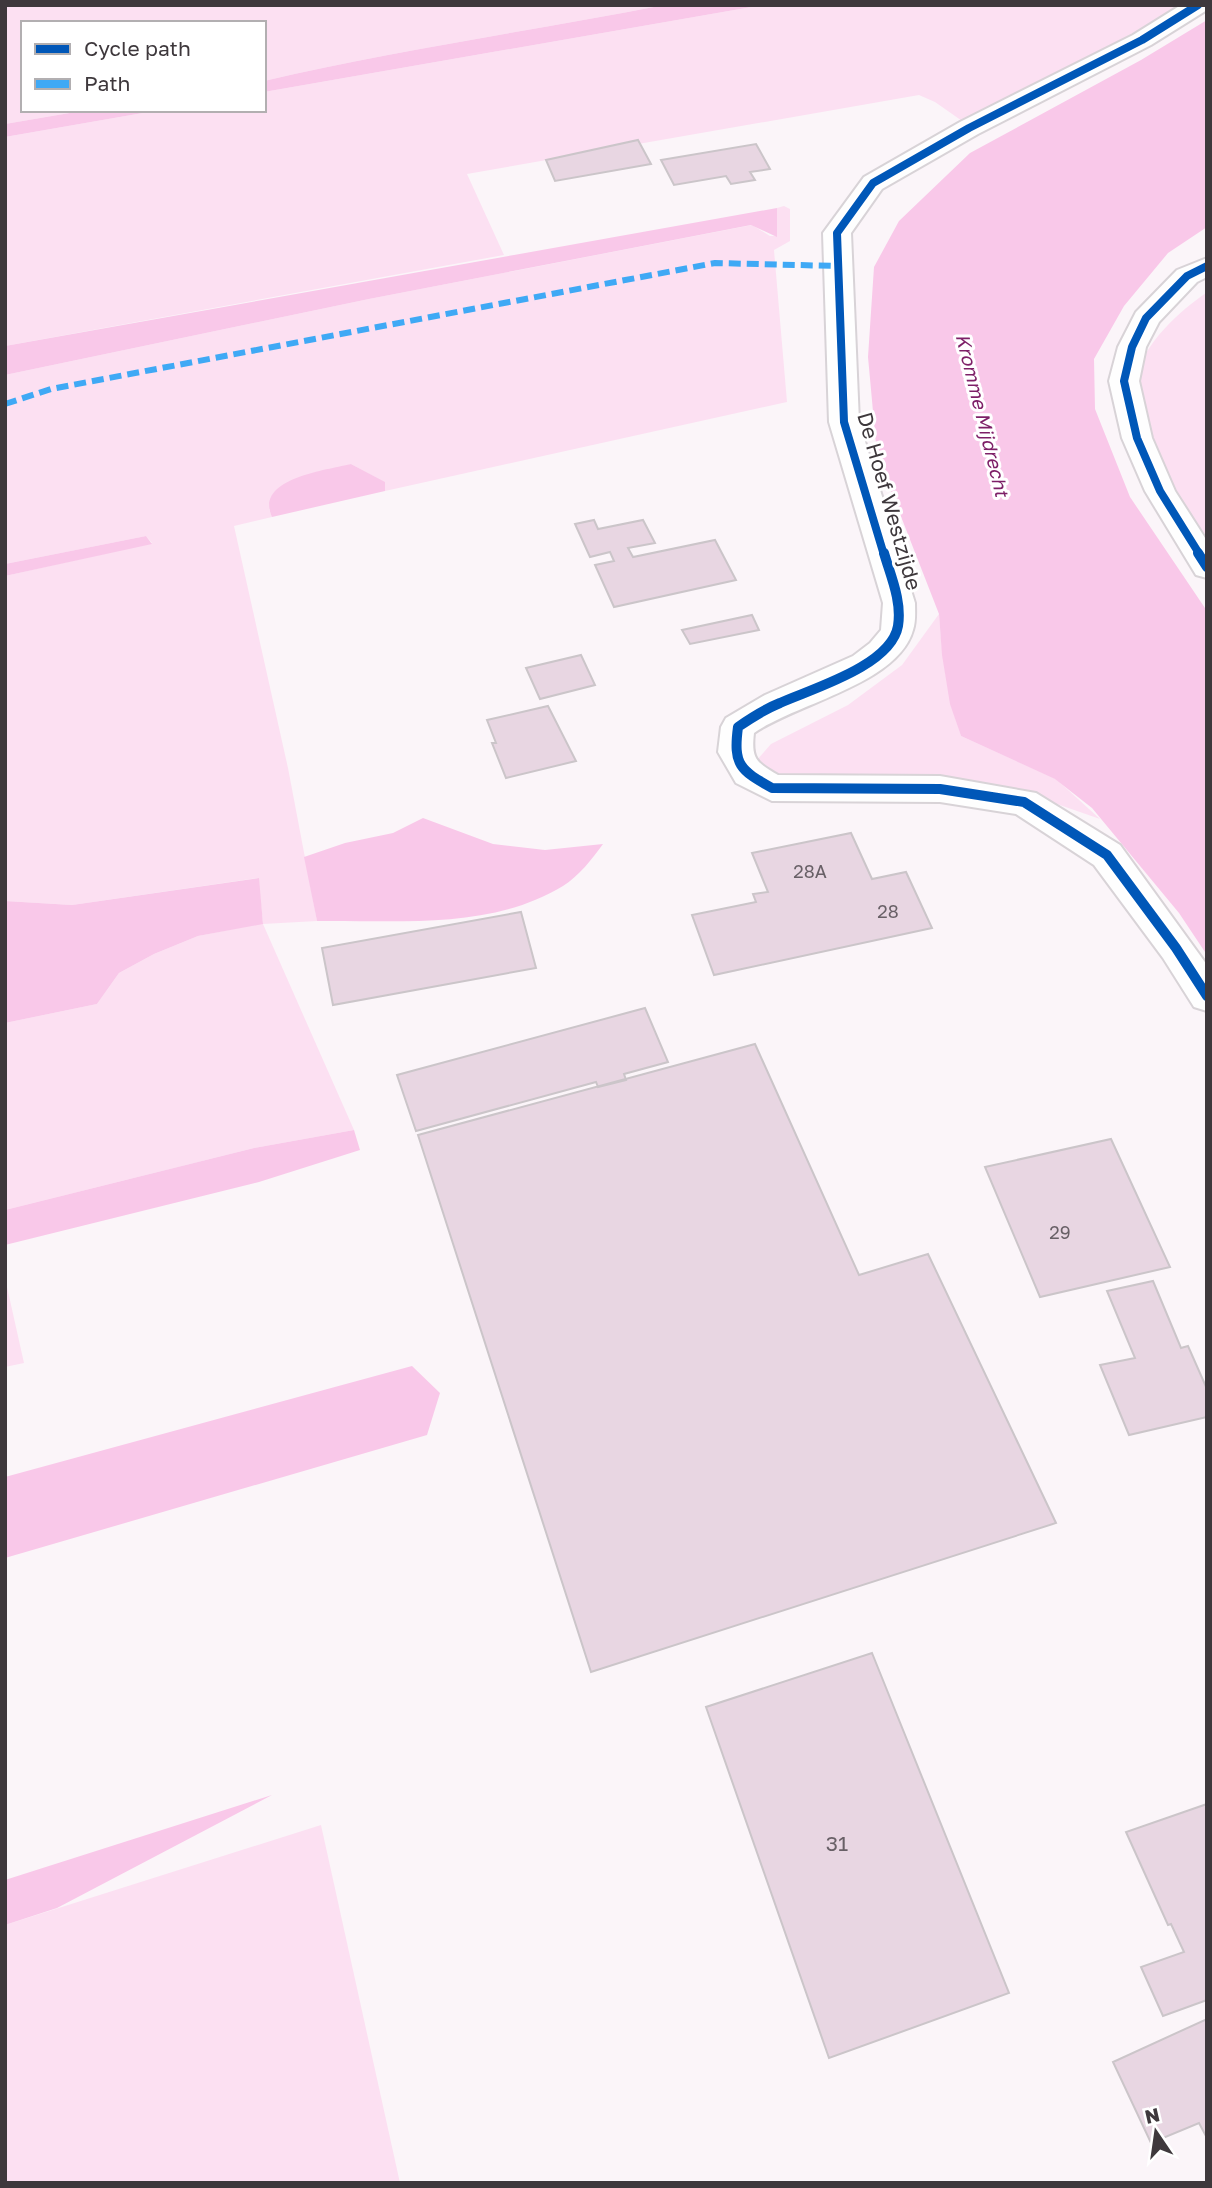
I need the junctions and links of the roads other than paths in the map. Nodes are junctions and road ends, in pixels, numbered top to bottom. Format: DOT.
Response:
graph roads {
  1 [pos="1198,5"];
  2 [pos="1207,266"];
  3 [pos="1207,567"];
  4 [pos="1207,996"];
  1 -- 4 [label="street, De Hoef Westzijde"];
  2 -- 3 [label="street"];
}
